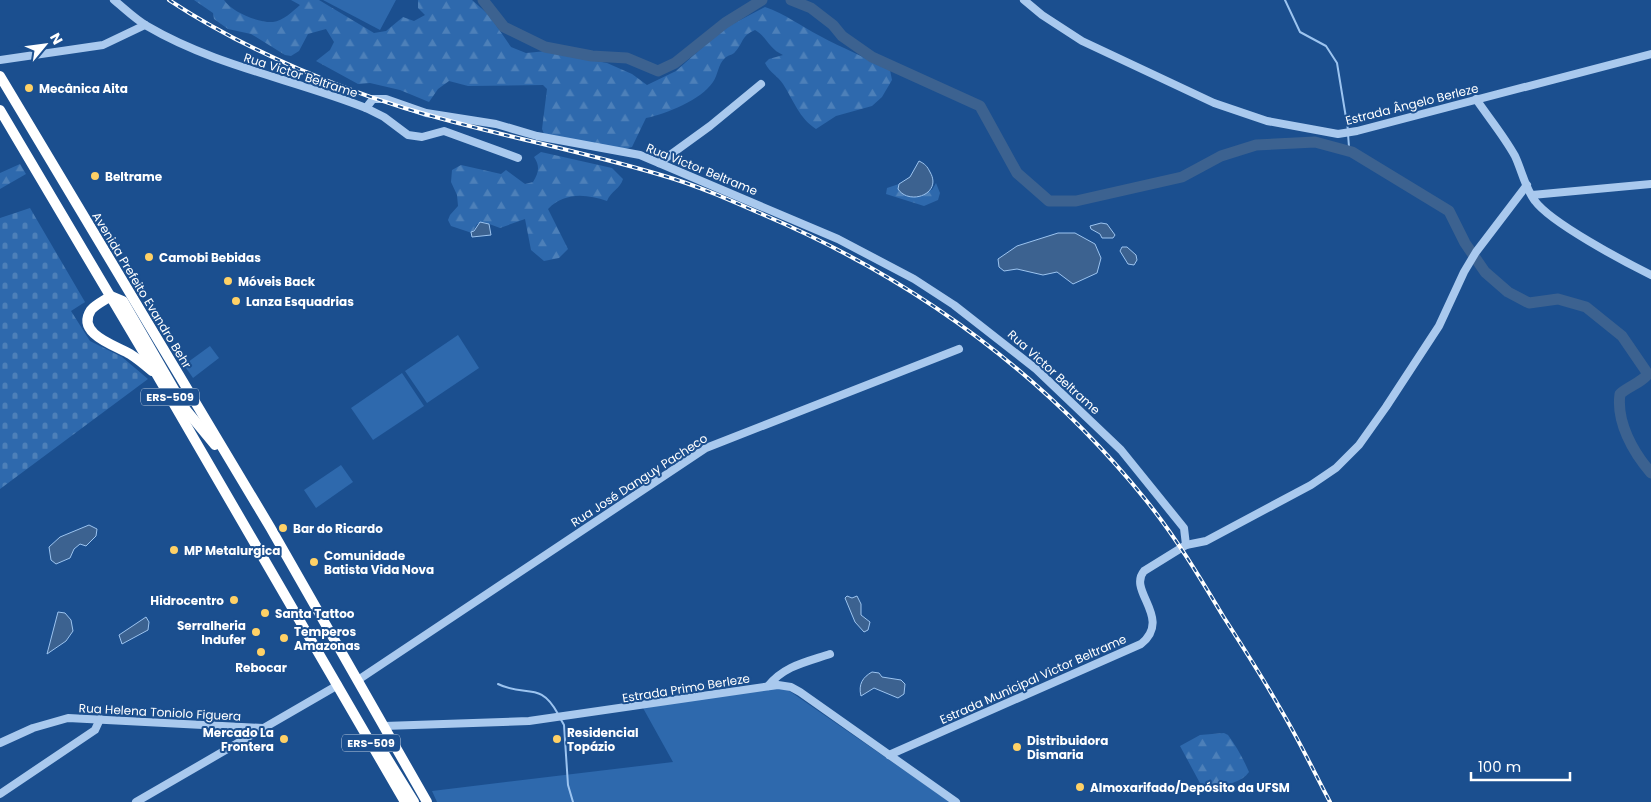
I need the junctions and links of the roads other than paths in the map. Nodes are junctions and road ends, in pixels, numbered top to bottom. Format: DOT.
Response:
graph roads {
  1 [pos="114,0"];
  2 [pos="1024,0"];
  3 [pos="145,25"];
  4 [pos="1651,54"];
  5 [pos="0,60"];
  6 [pos="0,76"];
  7 [pos="761,84"];
  8 [pos="1476,100"];
  9 [pos="366,108"];
  10 [pos="0,110"];
  11 [pos="518,158"];
  12 [pos="660,163"];
  13 [pos="1651,184"];
  14 [pos="1527,185"];
  15 [pos="1532,195"];
  16 [pos="1651,275"];
  17 [pos="111,296"];
  18 [pos="959,348"];
  19 [pos="157,374"];
  20 [pos="230,463"];
  21 [pos="1186,545"];
  22 [pos="830,654"];
  23 [pos="358,680"];
  24 [pos="338,685"];
  25 [pos="768,686"];
  26 [pos="100,719"];
  27 [pos="384,726"];
  28 [pos="263,728"];
  29 [pos="365,732"];
  30 [pos="0,743"];
  31 [pos="889,755"];
  32 [pos="0,794"];
  33 [pos="136,802"];
  34 [pos="405,802"];
  35 [pos="414,802"];
  36 [pos="427,802"];
  37 [pos="956,802"];
  1 -- 3 [label="street, Rua Victor Beltrame"];
  2 -- 8 [label="street, Estrada Ângelo Berleze"];
  3 -- 5 [label="street"];
  3 -- 9 [label="street, Rua Victor Beltrame"];
  4 -- 8 [label="street, Estrada Ângelo Berleze"];
  6 -- 20 [label="highway, Avenida Prefeito Evandro Behr / ERS-509"];
  7 -- 12 [label="street"];
  8 -- 14 [label="street"];
  9 -- 11 [label="street"];
  9 -- 12 [label="street, Rua Victor Beltrame"];
  10 -- 17 [label="highway, ERS-509"];
  12 -- 21 [label="street, Rua Victor Beltrame"];
  13 -- 15 [label="street"];
  14 -- 15 [label="street"];
  14 -- 21 [label="street, Estrada Municipal Victor Beltrame"];
  15 -- 16 [label="street"];
  17 -- 19 [label="highway, ERS-509"];
  17 -- 19 [label="highway"];
  17 -- 20 [label="highway"];
  18 -- 23 [label="street, Rua José Danguy Pacheco"];
  19 -- 24 [label="highway, ERS-509"];
  20 -- 23 [label="highway, Avenida Prefeito Evandro Behr / ERS-509"];
  21 -- 31 [label="street, Estrada Municipal Victor Beltrame"];
  22 -- 25 [label="street"];
  23 -- 27 [label="highway, Avenida Prefeito Evandro Behr / ERS-509"];
  24 -- 28 [label="street"];
  24 -- 29 [label="highway, ERS-509"];
  25 -- 27 [label="street, Estrada Primo Berleze"];
  25 -- 31 [label="street, Estrada Primo Berleze"];
  26 -- 28 [label="street, Rua Helena Toniolo Figuera"];
  26 -- 30 [label="street, Rua Helena Toniolo Figuera"];
  26 -- 32 [label="street"];
  27 -- 36 [label="highway, Avenida Prefeito Evandro Behr / ERS-509"];
  28 -- 33 [label="street"];
  29 -- 34 [label="highway, ERS-509"];
  29 -- 35 [label="highway"];
  31 -- 37 [label="street, Estrada Primo Berleze"];
}
